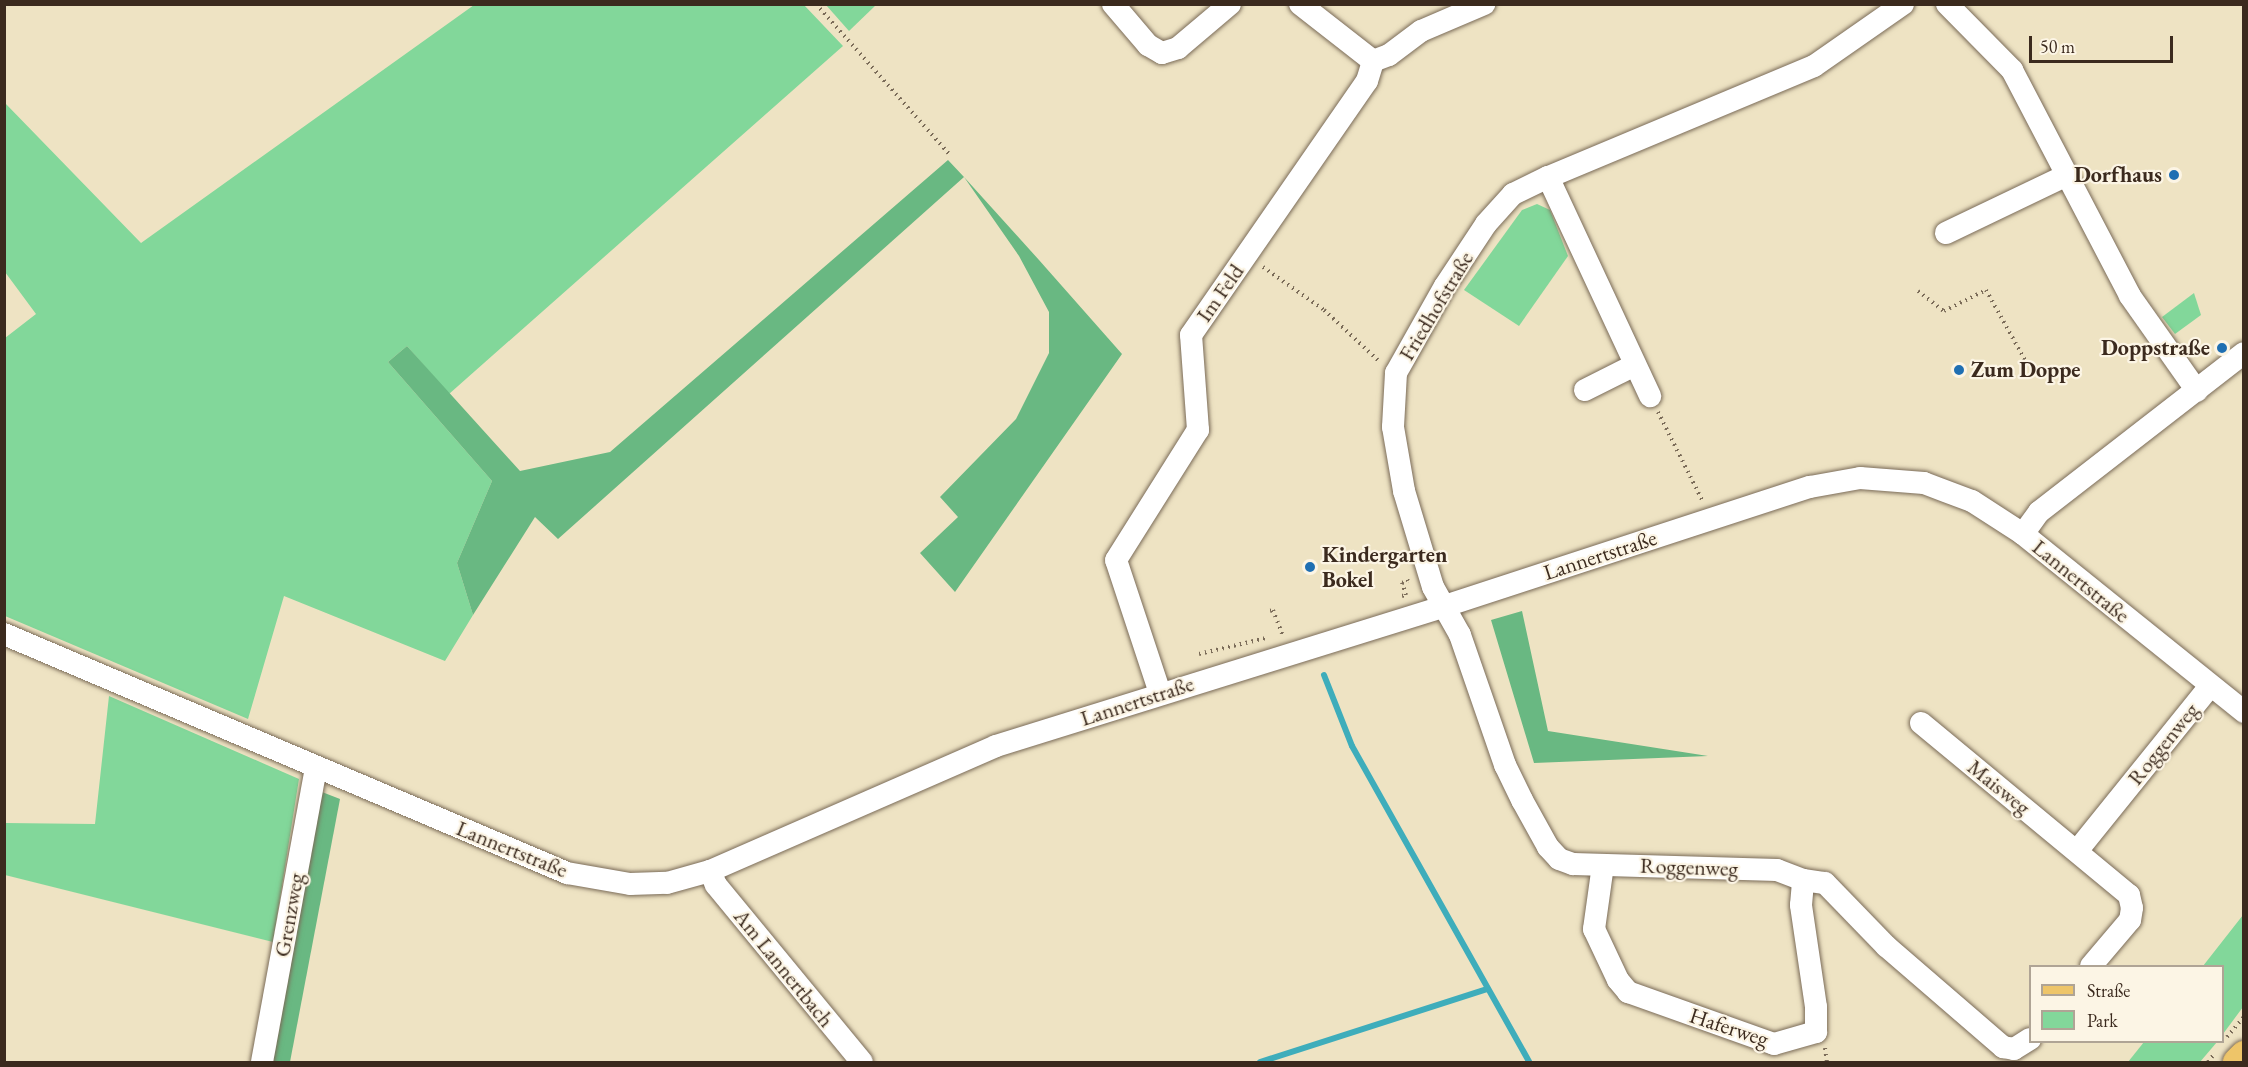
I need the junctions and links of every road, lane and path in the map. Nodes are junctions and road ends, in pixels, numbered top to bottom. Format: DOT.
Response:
graph roads {
  1 [pos="816,4"];
  2 [pos="1113,4"];
  3 [pos="1230,4"];
  4 [pos="1300,4"];
  5 [pos="1484,4"];
  6 [pos="1903,4"];
  7 [pos="1947,4"];
  8 [pos="1373,61"];
  9 [pos="949,154"];
  10 [pos="2067,175"];
  11 [pos="1548,177"];
  12 [pos="1946,233"];
  13 [pos="1246,256"];
  14 [pos="1918,291"];
  15 [pos="2244,353"];
  16 [pos="2025,360"];
  17 [pos="1635,365"];
  18 [pos="1396,373"];
  19 [pos="1585,390"];
  20 [pos="2197,391"];
  21 [pos="1650,396"];
  22 [pos="1712,519"];
  23 [pos="2023,534"];
  24 [pos="1425,560"];
  25 [pos="1395,598"];
  26 [pos="1444,606"];
  27 [pos="1270,611"];
  28 [pos="1293,631"];
  29 [pos="4,634"];
  30 [pos="1282,634"];
  31 [pos="1199,654"];
  32 [pos="2210,686"];
  33 [pos="1160,693"];
  34 [pos="2244,712"];
  35 [pos="1921,723"];
  36 [pos="316,768"];
  37 [pos="2077,851"];
  38 [pos="1603,865"];
  39 [pos="710,871"];
  40 [pos="1803,880"];
  41 [pos="2092,965"];
  42 [pos="2029,1041"];
  43 [pos="2244,1055"];
  44 [pos="262,1062"];
  45 [pos="862,1062"];
  46 [pos="2237,1062"];
  1 -- 9 [label="path"];
  2 -- 3 [label="street"];
  4 -- 8 [label="street"];
  5 -- 8 [label="street"];
  6 -- 11 [label="street, Friedhofstraße"];
  7 -- 10 [label="street"];
  8 -- 13 [label="street, Im Feld"];
  10 -- 12 [label="street"];
  10 -- 20 [label="street"];
  11 -- 17 [label="street"];
  11 -- 18 [label="street, Friedhofstraße"];
  13 -- 18 [label="path"];
  13 -- 33 [label="street, Im Feld"];
  14 -- 16 [label="path"];
  15 -- 20 [label="street"];
  17 -- 19 [label="street"];
  17 -- 21 [label="street"];
  18 -- 24 [label="street, Friedhofstraße"];
  20 -- 23 [label="street"];
  21 -- 22 [label="path"];
  22 -- 23 [label="street, Lannertstraße"];
  22 -- 26 [label="street, Lannertstraße"];
  23 -- 32 [label="street, Lannertstraße"];
  24 -- 25 [label="path"];
  24 -- 26 [label="street, Friedhofstraße"];
  26 -- 33 [label="street, Lannertstraße"];
  26 -- 38 [label="street, Roggenweg"];
  27 -- 30 [label="path"];
  28 -- 30 [label="path"];
  29 -- 36 [label="street, Lannertstraße"];
  30 -- 31 [label="path"];
  32 -- 34 [label="street, Lannertstraße"];
  32 -- 37 [label="street, Roggenweg"];
  33 -- 39 [label="street, Lannertstraße"];
  35 -- 37 [label="street, Maisweg"];
  36 -- 39 [label="street, Lannertstraße"];
  36 -- 44 [label="street, Grenzweg"];
  37 -- 41 [label="street"];
  38 -- 40 [label="street, Roggenweg"];
  38 -- 40 [label="street, Haferweg"];
  39 -- 45 [label="street, Am Lannertbach"];
  40 -- 42 [label="street, Roggenweg"];
  43 -- 46 [label="main road"];
}
